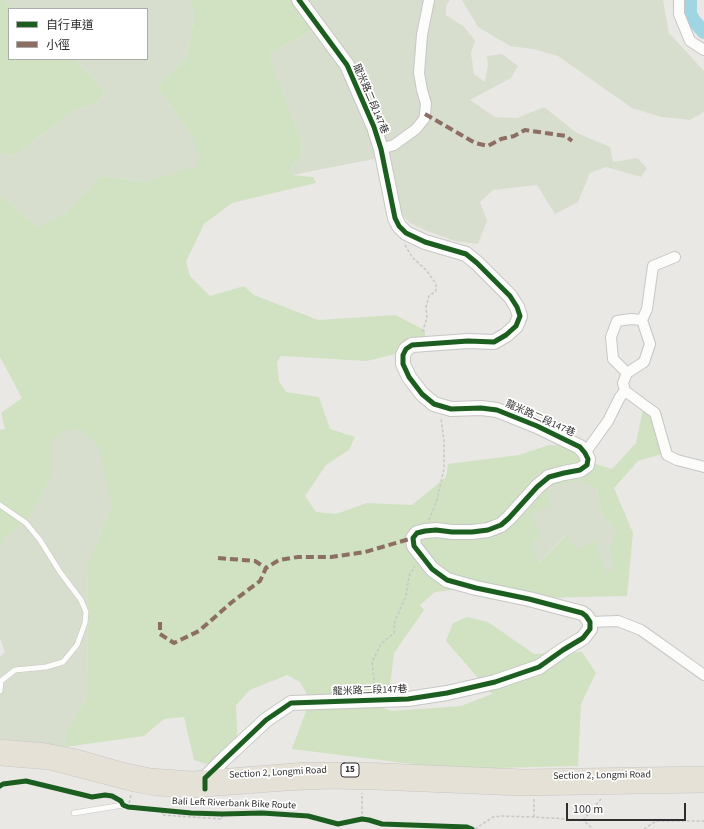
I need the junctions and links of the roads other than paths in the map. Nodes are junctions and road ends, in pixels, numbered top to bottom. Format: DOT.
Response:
graph roads {
  1 [pos="299,0"];
  2 [pos="429,0"];
  3 [pos="679,0"];
  4 [pos="704,50"];
  5 [pos="381,149"];
  6 [pos="675,257"];
  7 [pos="642,320"];
  8 [pos="628,373"];
  9 [pos="625,392"];
  10 [pos="585,453"];
  11 [pos="704,467"];
  12 [pos="0,505"];
  13 [pos="590,622"];
  14 [pos="704,675"];
  15 [pos="0,691"];
  16 [pos="0,747"];
  17 [pos="0,758"];
  18 [pos="704,774"];
  19 [pos="205,784"];
  20 [pos="704,785"];
  21 [pos="123,804"];
  22 [pos="74,813"];
  1 -- 5 [label="street, 龍米路二段147巷"];
  2 -- 5 [label="street"];
  3 -- 4 [label="street"];
  5 -- 10 [label="street, 龍米路二段147巷"];
  6 -- 7 [label="street"];
  7 -- 8 [label="street"];
  7 -- 8 [label="street"];
  8 -- 9 [label="street"];
  9 -- 10 [label="street"];
  9 -- 11 [label="street"];
  10 -- 13 [label="street"];
  12 -- 15 [label="lane"];
  13 -- 14 [label="street"];
  13 -- 19 [label="street, 龍米路二段147巷"];
  16 -- 19 [label="main road, Section 2, Longmi Road / 15"];
  17 -- 19 [label="main road, Section 2, Longmi Road / 15"];
  18 -- 19 [label="main road, Section 2, Longmi Road / 15"];
  19 -- 20 [label="main road, Section 2, Longmi Road / 15"];
  21 -- 22 [label="lane"];
}
